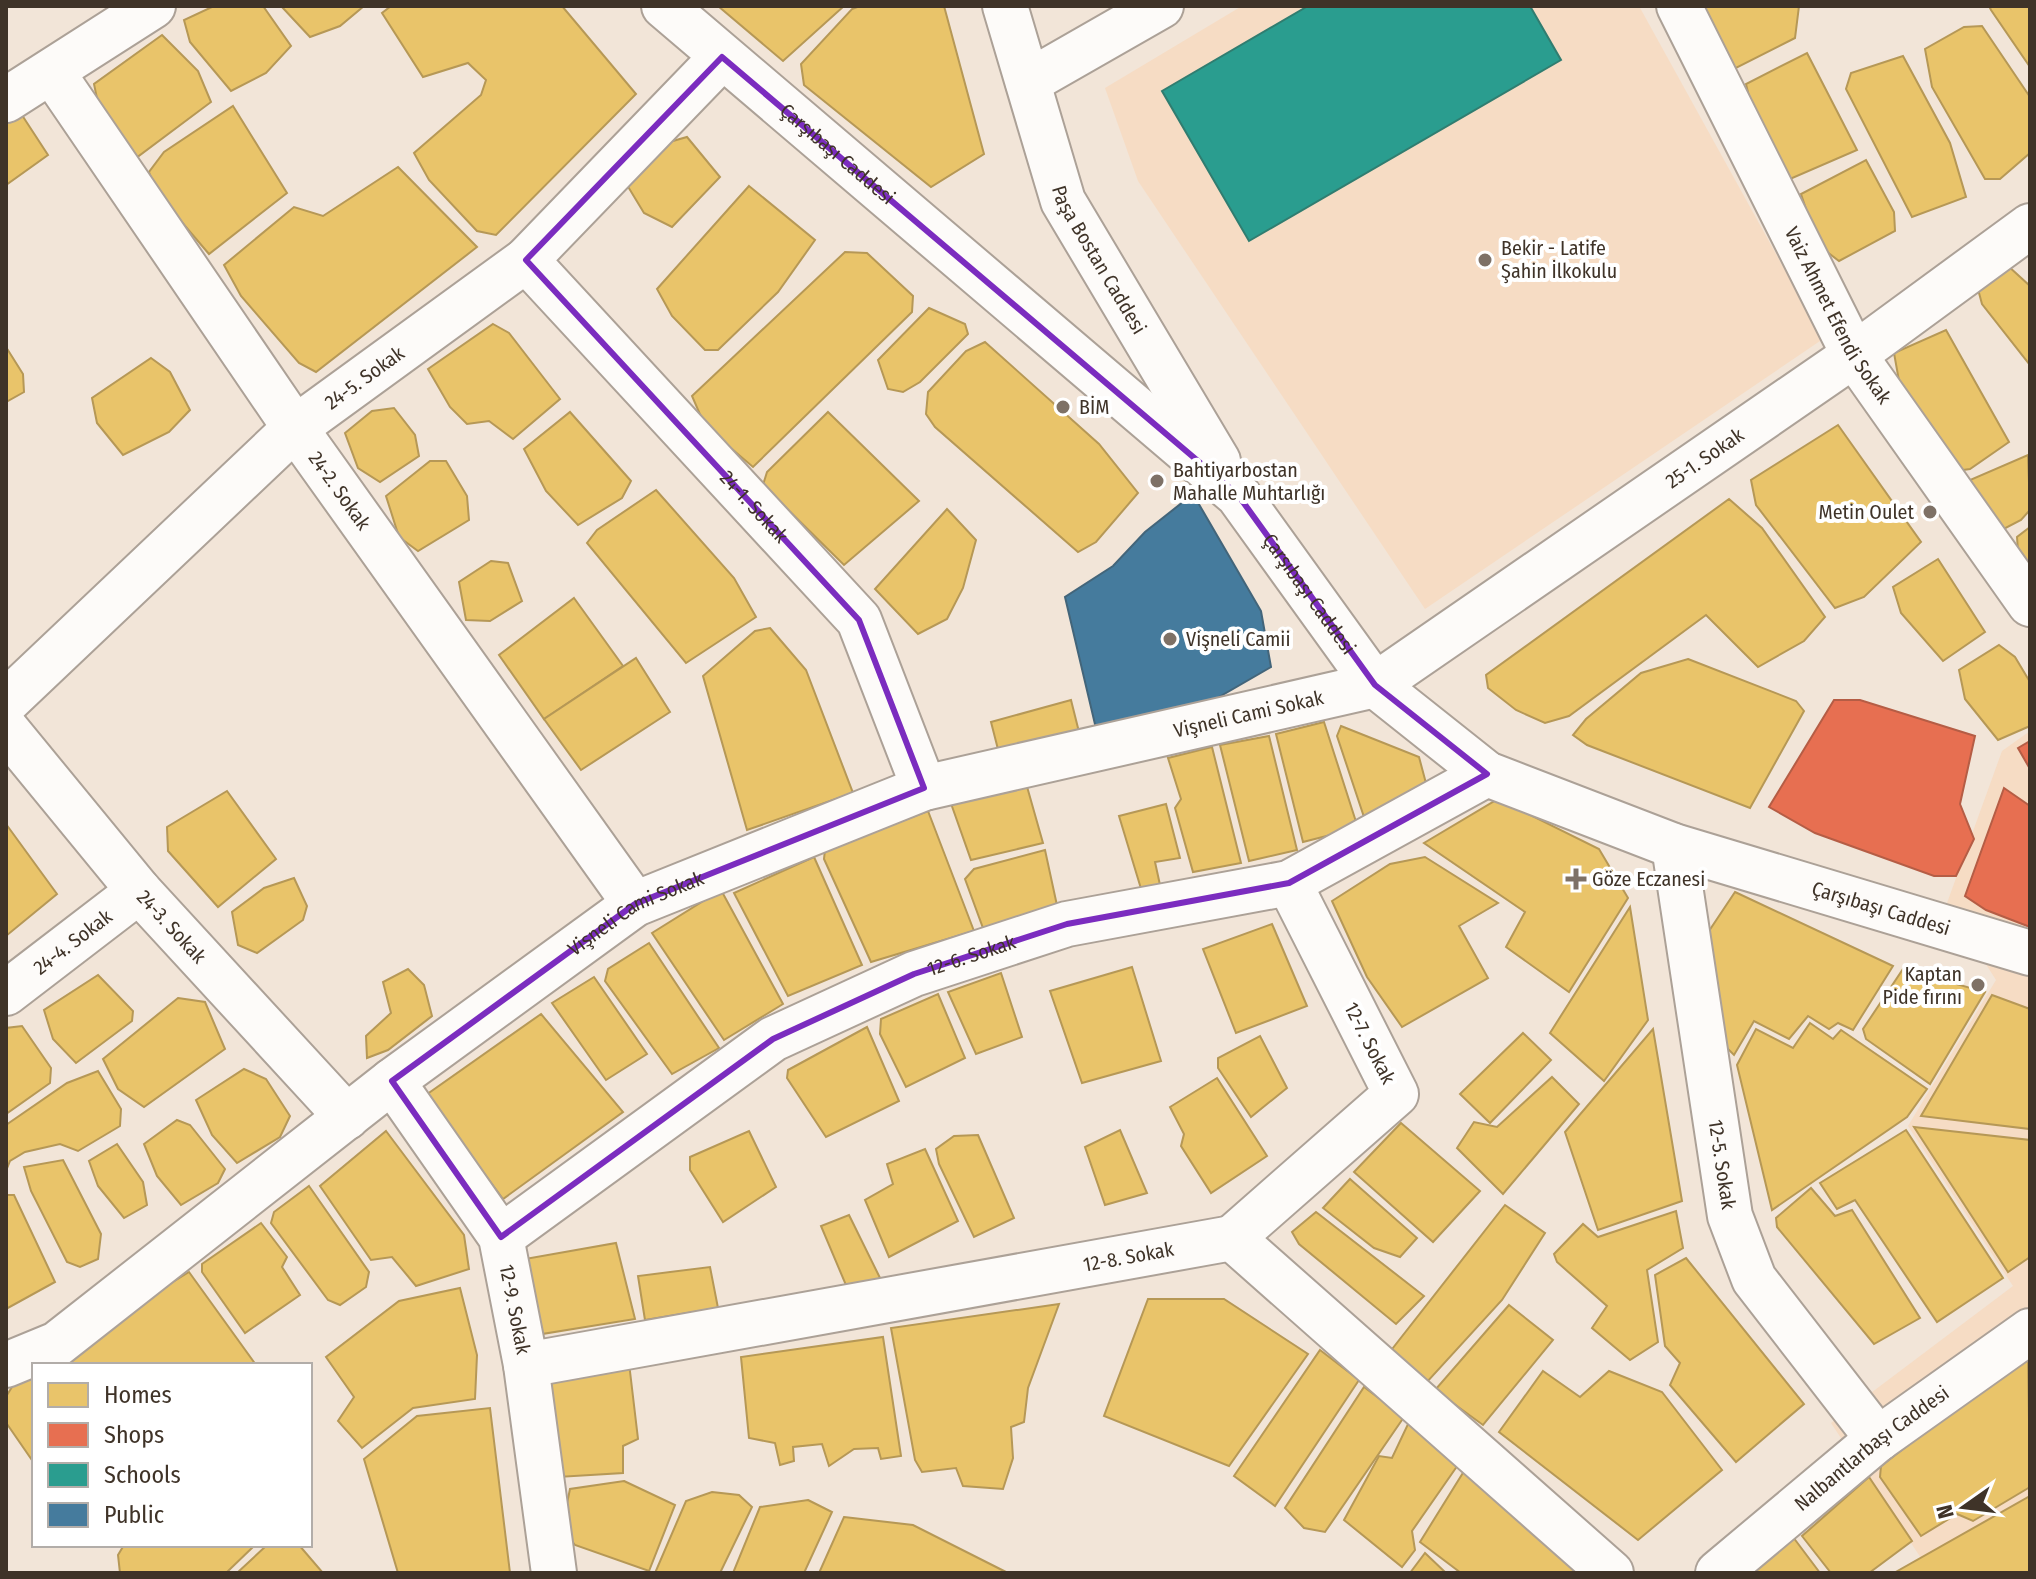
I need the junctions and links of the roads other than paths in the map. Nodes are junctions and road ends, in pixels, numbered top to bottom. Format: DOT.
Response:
graph roads {
  1 [pos="153,6"];
  2 [pos="664,6"];
  3 [pos="1005,6"];
  4 [pos="1161,6"];
  5 [pos="1679,6"];
  6 [pos="722,57"];
  7 [pos="52,72"];
  8 [pos="1028,82"];
  9 [pos="6,100"];
  10 [pos="2030,226"];
  11 [pos="526,260"];
  12 [pos="1854,355"];
  13 [pos="295,428"];
  14 [pos="1238,495"];
  15 [pos="2030,604"];
  16 [pos="1375,685"];
  17 [pos="6,702"];
  18 [pos="6,729"];
  19 [pos="1487,774"];
  20 [pos="924,788"];
  21 [pos="1674,846"];
  22 [pos="1289,883"];
  23 [pos="139,891"];
  24 [pos="635,904"];
  25 [pos="2030,953"];
  26 [pos="6,993"];
  27 [pos="392,1081"];
  28 [pos="347,1117"];
  29 [pos="501,1237"];
  30 [pos="1232,1238"];
  31 [pos="2030,1331"];
  32 [pos="6,1365"];
  33 [pos="526,1365"];
  34 [pos="1878,1439"];
  35 [pos="554,1573"];
  36 [pos="1611,1573"];
  37 [pos="1718,1573"];
  1 -- 7 [label="street"];
  2 -- 6 [label="street, Çarşıbaşı Caddesi"];
  3 -- 8 [label="street, Paşa Bostan Caddesi"];
  4 -- 8 [label="street"];
  5 -- 12 [label="street, Vaiz Ahmet Efendi Sokak"];
  6 -- 11 [label="street, 24-5. Sokak"];
  6 -- 14 [label="street, Çarşıbaşı Caddesi"];
  7 -- 9 [label="street"];
  7 -- 13 [label="street, 24-2. Sokak"];
  8 -- 14 [label="street, Paşa Bostan Caddesi"];
  10 -- 12 [label="street, 25-1. Sokak"];
  11 -- 13 [label="street, 24-5. Sokak"];
  11 -- 20 [label="street, 24-1. Sokak"];
  12 -- 15 [label="street, Vaiz Ahmet Efendi Sokak"];
  12 -- 16 [label="street, 25-1. Sokak"];
  13 -- 17 [label="street, 24-5. Sokak"];
  13 -- 24 [label="street, 24-2. Sokak"];
  14 -- 16 [label="street, Çarşıbaşı Caddesi"];
  16 -- 19 [label="street, Çarşıbaşı Caddesi"];
  16 -- 20 [label="street, Vişneli Cami Sokak"];
  18 -- 23 [label="street, 24-3. Sokak"];
  19 -- 21 [label="street, Çarşıbaşı Caddesi"];
  19 -- 22 [label="street, 12-6. Sokak"];
  20 -- 24 [label="street, Vişneli Cami Sokak"];
  21 -- 25 [label="street, Çarşıbaşı Caddesi"];
  21 -- 34 [label="street, 12-5. Sokak"];
  22 -- 29 [label="street, 12-6. Sokak"];
  22 -- 30 [label="street, 12-7. Sokak"];
  23 -- 26 [label="street, 24-4. Sokak"];
  23 -- 28 [label="street, 24-3. Sokak"];
  24 -- 27 [label="street, Vişneli Cami Sokak"];
  27 -- 28 [label="street, Vişneli Cami Sokak"];
  27 -- 29 [label="street, 12-9. Sokak"];
  28 -- 32 [label="street, Vişneli Cami Sokak"];
  29 -- 33 [label="street, 12-9. Sokak"];
  30 -- 33 [label="street, 12-8. Sokak"];
  30 -- 36 [label="street"];
  31 -- 34 [label="street, Nalbantlarbaşı Caddesi"];
  33 -- 35 [label="street, 12-9. Sokak"];
  34 -- 37 [label="street, Nalbantlarbaşı Caddesi"];
}
